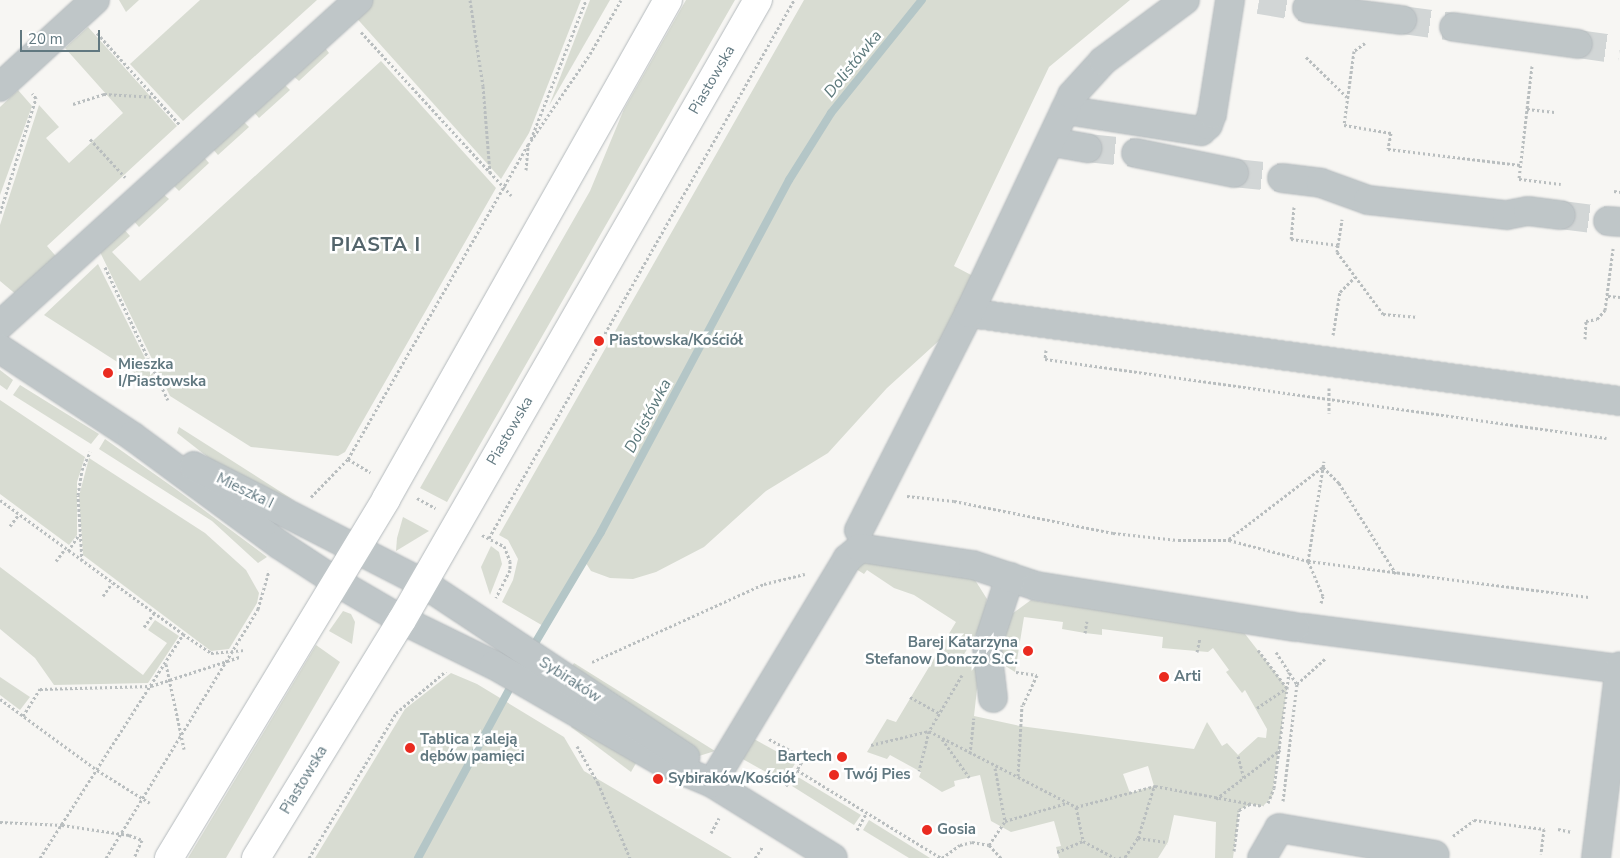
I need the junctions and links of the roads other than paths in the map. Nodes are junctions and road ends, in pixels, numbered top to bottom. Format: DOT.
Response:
graph roads {
  1 [pos="668,0"];
  2 [pos="758,0"];
  3 [pos="1185,0"];
  4 [pos="1230,0"];
  5 [pos="87,6"];
  6 [pos="351,6"];
  7 [pos="1307,8"];
  8 [pos="1402,20"];
  9 [pos="1454,27"];
  10 [pos="1578,44"];
  11 [pos="8,80"];
  12 [pos="1065,110"];
  13 [pos="1052,142"];
  14 [pos="1087,148"];
  15 [pos="1136,153"];
  16 [pos="1234,173"];
  17 [pos="1290,178"];
  18 [pos="1560,216"];
  19 [pos="968,313"];
  20 [pos="0,326"];
  21 [pos="0,350"];
  22 [pos="1620,401"];
  23 [pos="132,436"];
  24 [pos="859,530"];
  25 [pos="356,546"];
  26 [pos="1010,577"];
  27 [pos="335,581"];
  28 [pos="423,583"];
  29 [pos="402,620"];
  30 [pos="1620,668"];
  31 [pos="550,683"];
  32 [pos="993,696"];
  33 [pos="712,783"];
  34 [pos="1435,855"];
  35 [pos="168,858"];
  36 [pos="256,858"];
  37 [pos="833,858"];
  38 [pos="1262,858"];
  39 [pos="1596,858"];
  1 -- 25 [label="main road"];
  2 -- 28 [label="main road, Piastowska"];
  3 -- 12 [label="street"];
  4 -- 12 [label="street"];
  5 -- 11 [label="street"];
  6 -- 20 [label="street"];
  7 -- 8 [label="street"];
  9 -- 10 [label="street"];
  12 -- 13 [label="street"];
  13 -- 14 [label="street"];
  13 -- 19 [label="street"];
  15 -- 16 [label="street"];
  17 -- 18 [label="street"];
  19 -- 22 [label="street"];
  19 -- 24 [label="street"];
  21 -- 23 [label="street, Mieszka I"];
  23 -- 25 [label="street, Mieszka I"];
  23 -- 27 [label="street, Mieszka I"];
  25 -- 27 [label="main road"];
  25 -- 28 [label="street, Mieszka I"];
  26 -- 30 [label="street"];
  26 -- 32 [label="street"];
  26 -- 33 [label="street"];
  27 -- 29 [label="street, Mieszka I"];
  27 -- 35 [label="main road"];
  28 -- 29 [label="main road, Piastowska"];
  28 -- 31 [label="street, Sybiraków"];
  29 -- 31 [label="street, Sybiraków"];
  29 -- 36 [label="main road, Piastowska"];
  30 -- 39 [label="street"];
  31 -- 33 [label="street, Sybiraków"];
  33 -- 37 [label="street, Sybiraków"];
  34 -- 38 [label="street"];
}
